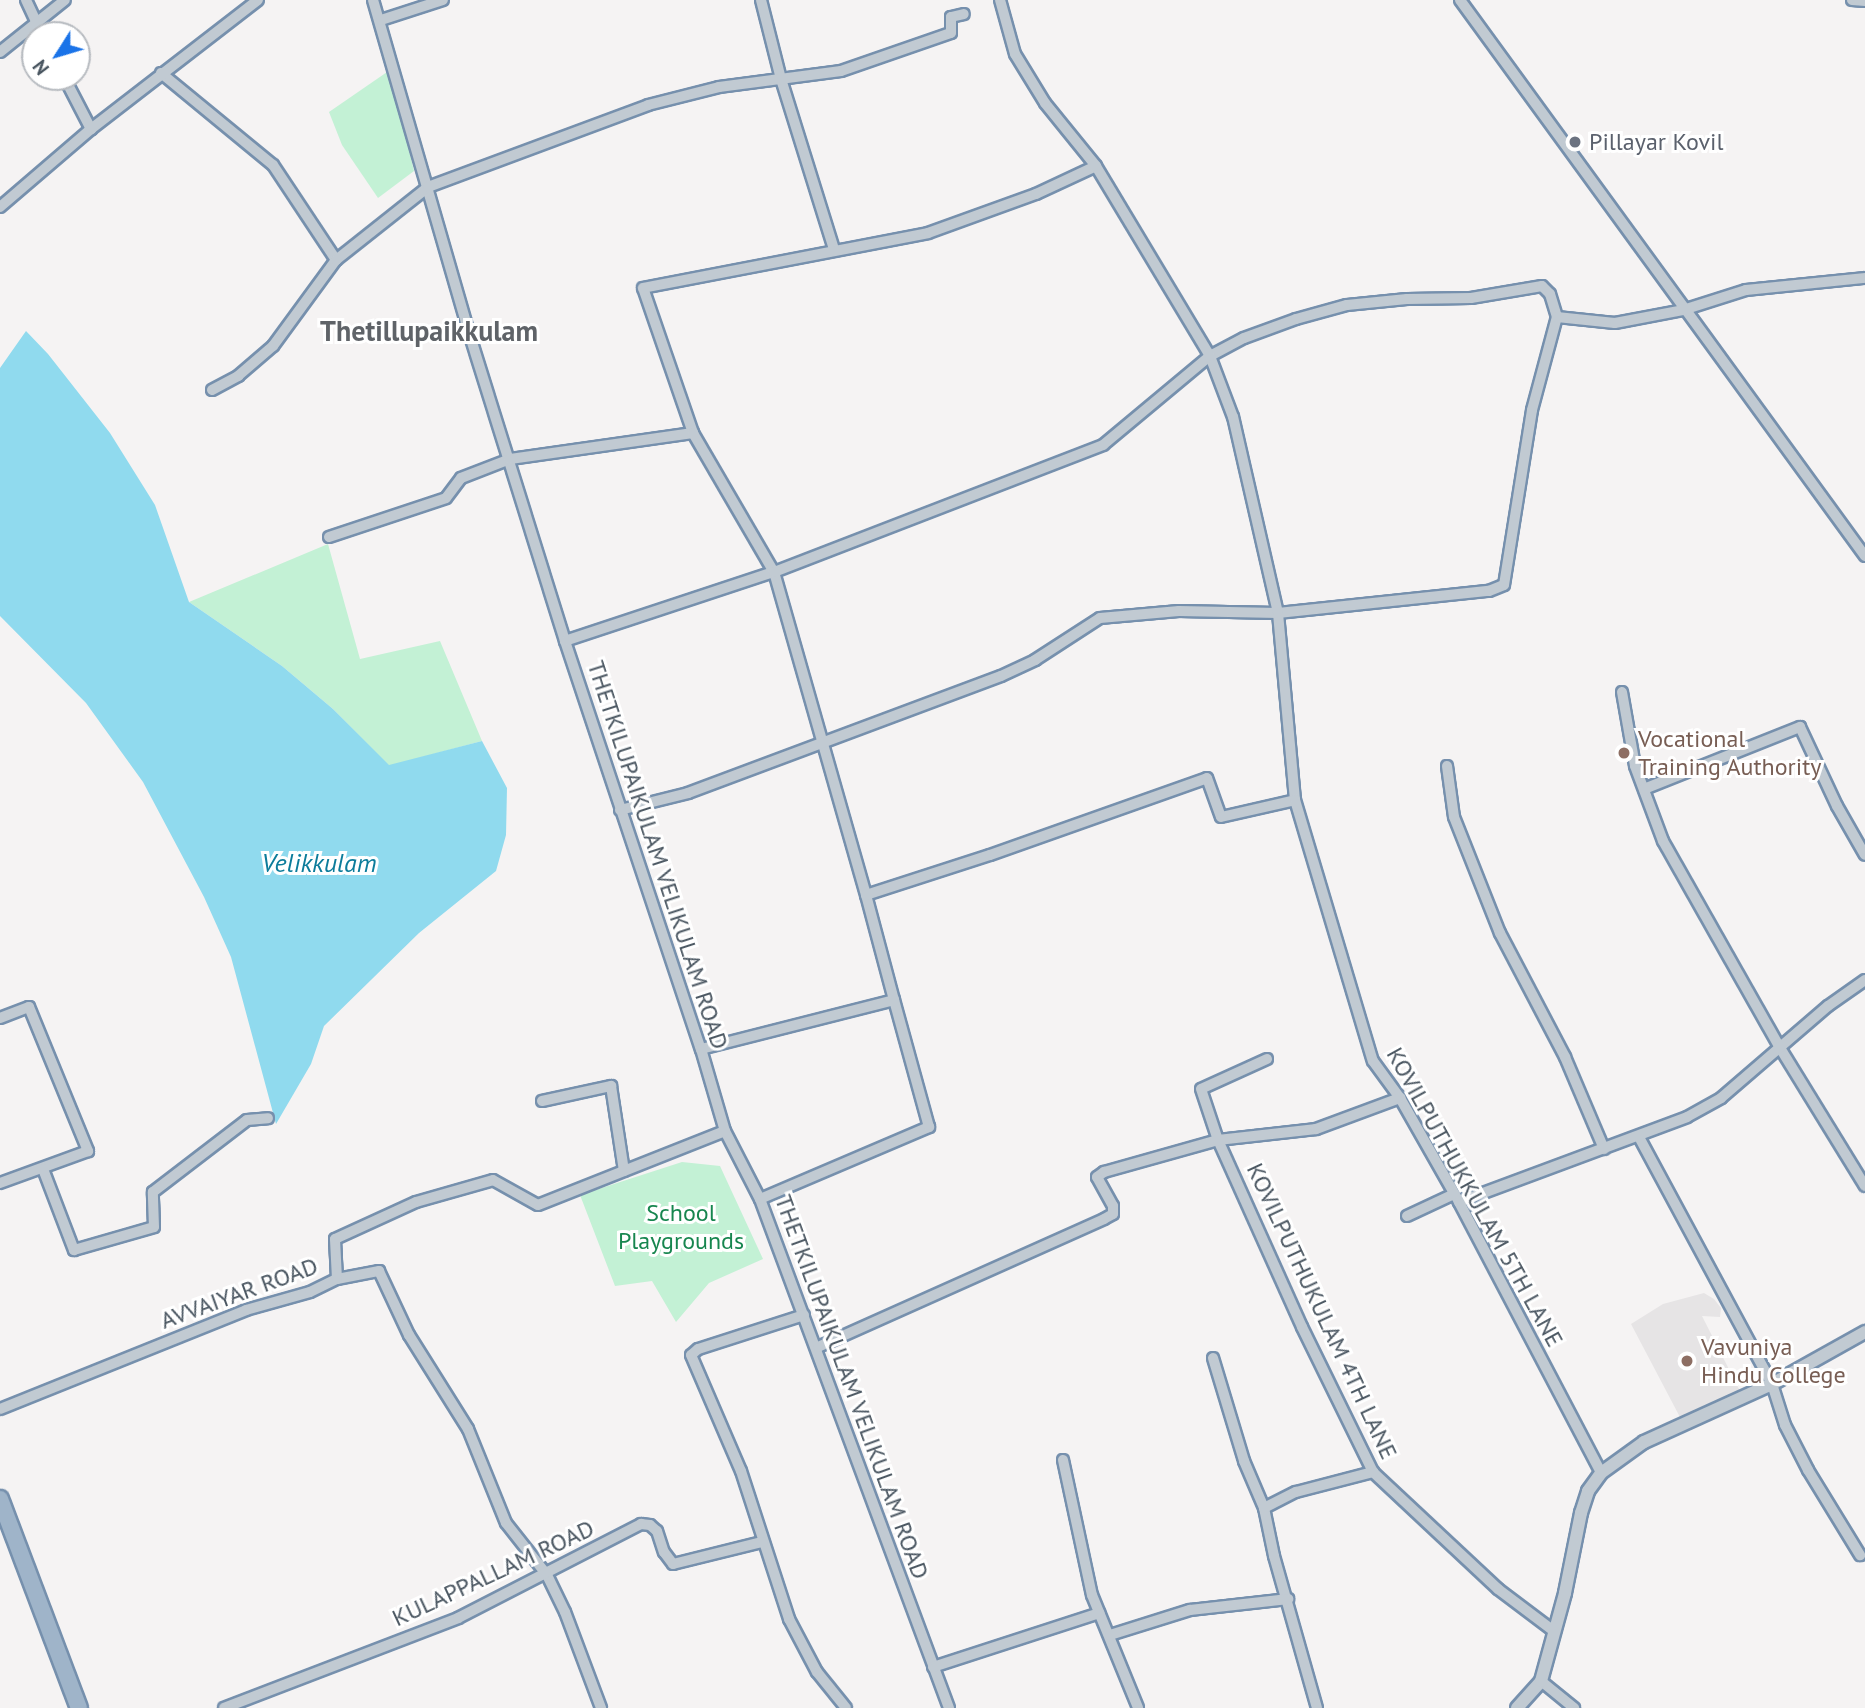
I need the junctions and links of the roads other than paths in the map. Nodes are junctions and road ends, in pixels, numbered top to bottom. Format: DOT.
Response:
graph roads {
  1 [pos="26,0"];
  2 [pos="65,0"];
  3 [pos="258,0"];
  4 [pos="373,0"];
  5 [pos="443,0"];
  6 [pos="761,0"];
  7 [pos="1000,0"];
  8 [pos="1460,0"];
  9 [pos="1852,0"];
  10 [pos="1865,1"];
  11 [pos="964,14"];
  12 [pos="381,20"];
  13 [pos="35,21"];
  14 [pos="40,21"];
  15 [pos="21,36"];
  16 [pos="0,52"];
  17 [pos="162,73"];
  18 [pos="781,79"];
  19 [pos="71,91"];
  20 [pos="91,129"];
  21 [pos="1096,166"];
  22 [pos="428,187"];
  23 [pos="0,206"];
  24 [pos="834,249"];
  25 [pos="335,260"];
  26 [pos="1865,278"];
  27 [pos="1683,310"];
  28 [pos="1557,317"];
  29 [pos="1210,356"];
  30 [pos="212,390"];
  31 [pos="693,433"];
  32 [pos="510,459"];
  33 [pos="329,537"];
  34 [pos="1865,556"];
  35 [pos="774,572"];
  36 [pos="1278,613"];
  37 [pos="565,641"];
  38 [pos="1622,692"];
  39 [pos="824,740"];
  40 [pos="1447,766"];
  41 [pos="1644,789"];
  42 [pos="1295,800"];
  43 [pos="620,810"];
  44 [pos="1865,855"];
  45 [pos="866,895"];
  46 [pos="1865,980"];
  47 [pos="894,1000"];
  48 [pos="0,1018"];
  49 [pos="1780,1048"];
  50 [pos="701,1049"];
  51 [pos="1267,1059"];
  52 [pos="1400,1098"];
  53 [pos="542,1101"];
  54 [pos="268,1118"];
  55 [pos="725,1131"];
  56 [pos="1639,1137"];
  57 [pos="1218,1140"];
  58 [pos="1604,1149"];
  59 [pos="43,1169"];
  60 [pos="624,1171"];
  61 [pos="0,1183"];
  62 [pos="1865,1186"];
  63 [pos="1456,1198"];
  64 [pos="760,1199"];
  65 [pos="1407,1216"];
  66 [pos="337,1279"];
  67 [pos="803,1315"];
  68 [pos="1865,1332"];
  69 [pos="818,1347"];
  70 [pos="1213,1358"];
  71 [pos="1772,1384"];
  72 [pos="0,1409"];
  73 [pos="1063,1460"];
  74 [pos="1373,1472"];
  75 [pos="1601,1474"];
  76 [pos="0,1499"];
  77 [pos="1264,1508"];
  78 [pos="762,1542"];
  79 [pos="1860,1555"];
  80 [pos="547,1575"];
  81 [pos="1288,1599"];
  82 [pos="1099,1613"];
  83 [pos="1555,1632"];
  84 [pos="1110,1635"];
  85 [pos="933,1667"];
  86 [pos="1541,1681"];
  87 [pos="79,1708"];
  88 [pos="223,1708"];
  89 [pos="601,1708"];
  90 [pos="846,1708"];
  91 [pos="949,1708"];
  92 [pos="1138,1708"];
  93 [pos="1317,1708"];
  94 [pos="1517,1708"];
  95 [pos="1574,1708"];
  1 -- 13 [label="street"];
  2 -- 14 [label="street"];
  3 -- 17 [label="street"];
  4 -- 12 [label="street, THETKILUPAIKULAM VELIKULAM ROAD"];
  5 -- 12 [label="street"];
  6 -- 18 [label="street"];
  7 -- 21 [label="street, KOVILPUTHUKKULAM 5TH LANE"];
  8 -- 27 [label="street"];
  9 -- 10 [label="street"];
  11 -- 18 [label="street"];
  12 -- 22 [label="street, THETKILUPAIKULAM VELIKULAM ROAD"];
  15 -- 16 [label="street"];
  17 -- 20 [label="street"];
  17 -- 25 [label="street"];
  18 -- 22 [label="street"];
  18 -- 24 [label="street"];
  19 -- 20 [label="street"];
  20 -- 23 [label="street"];
  21 -- 24 [label="street"];
  21 -- 29 [label="street, KOVILPUTHUKKULAM 5TH LANE"];
  22 -- 25 [label="street"];
  22 -- 32 [label="street, THETKILUPAIKULAM VELIKULAM ROAD"];
  24 -- 31 [label="street"];
  25 -- 30 [label="street"];
  26 -- 27 [label="street"];
  27 -- 28 [label="street"];
  27 -- 34 [label="street"];
  28 -- 29 [label="street"];
  28 -- 36 [label="street"];
  29 -- 35 [label="street"];
  29 -- 36 [label="street, KOVILPUTHUKKULAM 5TH LANE"];
  31 -- 32 [label="street"];
  31 -- 35 [label="street"];
  32 -- 33 [label="street"];
  32 -- 37 [label="street, THETKILUPAIKULAM VELIKULAM ROAD"];
  35 -- 37 [label="street"];
  35 -- 39 [label="street"];
  36 -- 39 [label="street"];
  36 -- 42 [label="street, KOVILPUTHUKKULAM 5TH LANE"];
  37 -- 43 [label="street, THETKILUPAIKULAM VELIKULAM ROAD"];
  38 -- 41 [label="street"];
  39 -- 43 [label="street"];
  39 -- 45 [label="street"];
  40 -- 58 [label="street"];
  41 -- 44 [label="street"];
  41 -- 49 [label="street"];
  42 -- 45 [label="street"];
  42 -- 52 [label="street, KOVILPUTHUKKULAM 5TH LANE"];
  43 -- 50 [label="street, THETKILUPAIKULAM VELIKULAM ROAD"];
  45 -- 47 [label="street"];
  46 -- 49 [label="street"];
  47 -- 50 [label="street"];
  47 -- 64 [label="street"];
  48 -- 59 [label="street"];
  49 -- 56 [label="street"];
  49 -- 62 [label="street"];
  50 -- 55 [label="street, THETKILUPAIKULAM VELIKULAM ROAD"];
  51 -- 57 [label="street, KOVILPUTHUKULAM 4TH LANE"];
  52 -- 57 [label="street"];
  52 -- 63 [label="street, KOVILPUTHUKKULAM 5TH LANE"];
  53 -- 60 [label="street"];
  54 -- 59 [label="street"];
  55 -- 60 [label="street, AVVAIYAR ROAD"];
  55 -- 64 [label="street, THETKILUPAIKULAM VELIKULAM ROAD"];
  56 -- 58 [label="street"];
  56 -- 71 [label="street"];
  57 -- 69 [label="street"];
  57 -- 74 [label="street, KOVILPUTHUKULAM 4TH LANE"];
  58 -- 63 [label="street"];
  59 -- 61 [label="street"];
  60 -- 66 [label="street, AVVAIYAR ROAD"];
  63 -- 65 [label="street"];
  63 -- 75 [label="street, KOVILPUTHUKKULAM 5TH LANE"];
  64 -- 67 [label="street, THETKILUPAIKULAM VELIKULAM ROAD"];
  66 -- 72 [label="street, AVVAIYAR ROAD"];
  66 -- 80 [label="street"];
  67 -- 69 [label="street, THETKILUPAIKULAM VELIKULAM ROAD"];
  67 -- 78 [label="street"];
  68 -- 71 [label="street"];
  69 -- 85 [label="street, THETKILUPAIKULAM VELIKULAM ROAD"];
  70 -- 77 [label="street"];
  71 -- 75 [label="street"];
  71 -- 79 [label="street"];
  73 -- 82 [label="street"];
  74 -- 77 [label="street"];
  74 -- 83 [label="street, KOVILPUTHUKULAM 4TH LANE"];
  75 -- 83 [label="street"];
  76 -- 87 [label="highway"];
  77 -- 81 [label="street"];
  78 -- 80 [label="street, KULAPPALLAM ROAD"];
  78 -- 90 [label="street"];
  80 -- 88 [label="street, KULAPPALLAM ROAD"];
  80 -- 89 [label="street"];
  81 -- 84 [label="street"];
  81 -- 93 [label="street"];
  82 -- 84 [label="street"];
  82 -- 85 [label="street"];
  83 -- 86 [label="street"];
  84 -- 92 [label="street"];
  85 -- 91 [label="street, THETKILUPAIKULAM VELIKULAM ROAD"];
  86 -- 94 [label="street"];
  86 -- 95 [label="street"];
}
